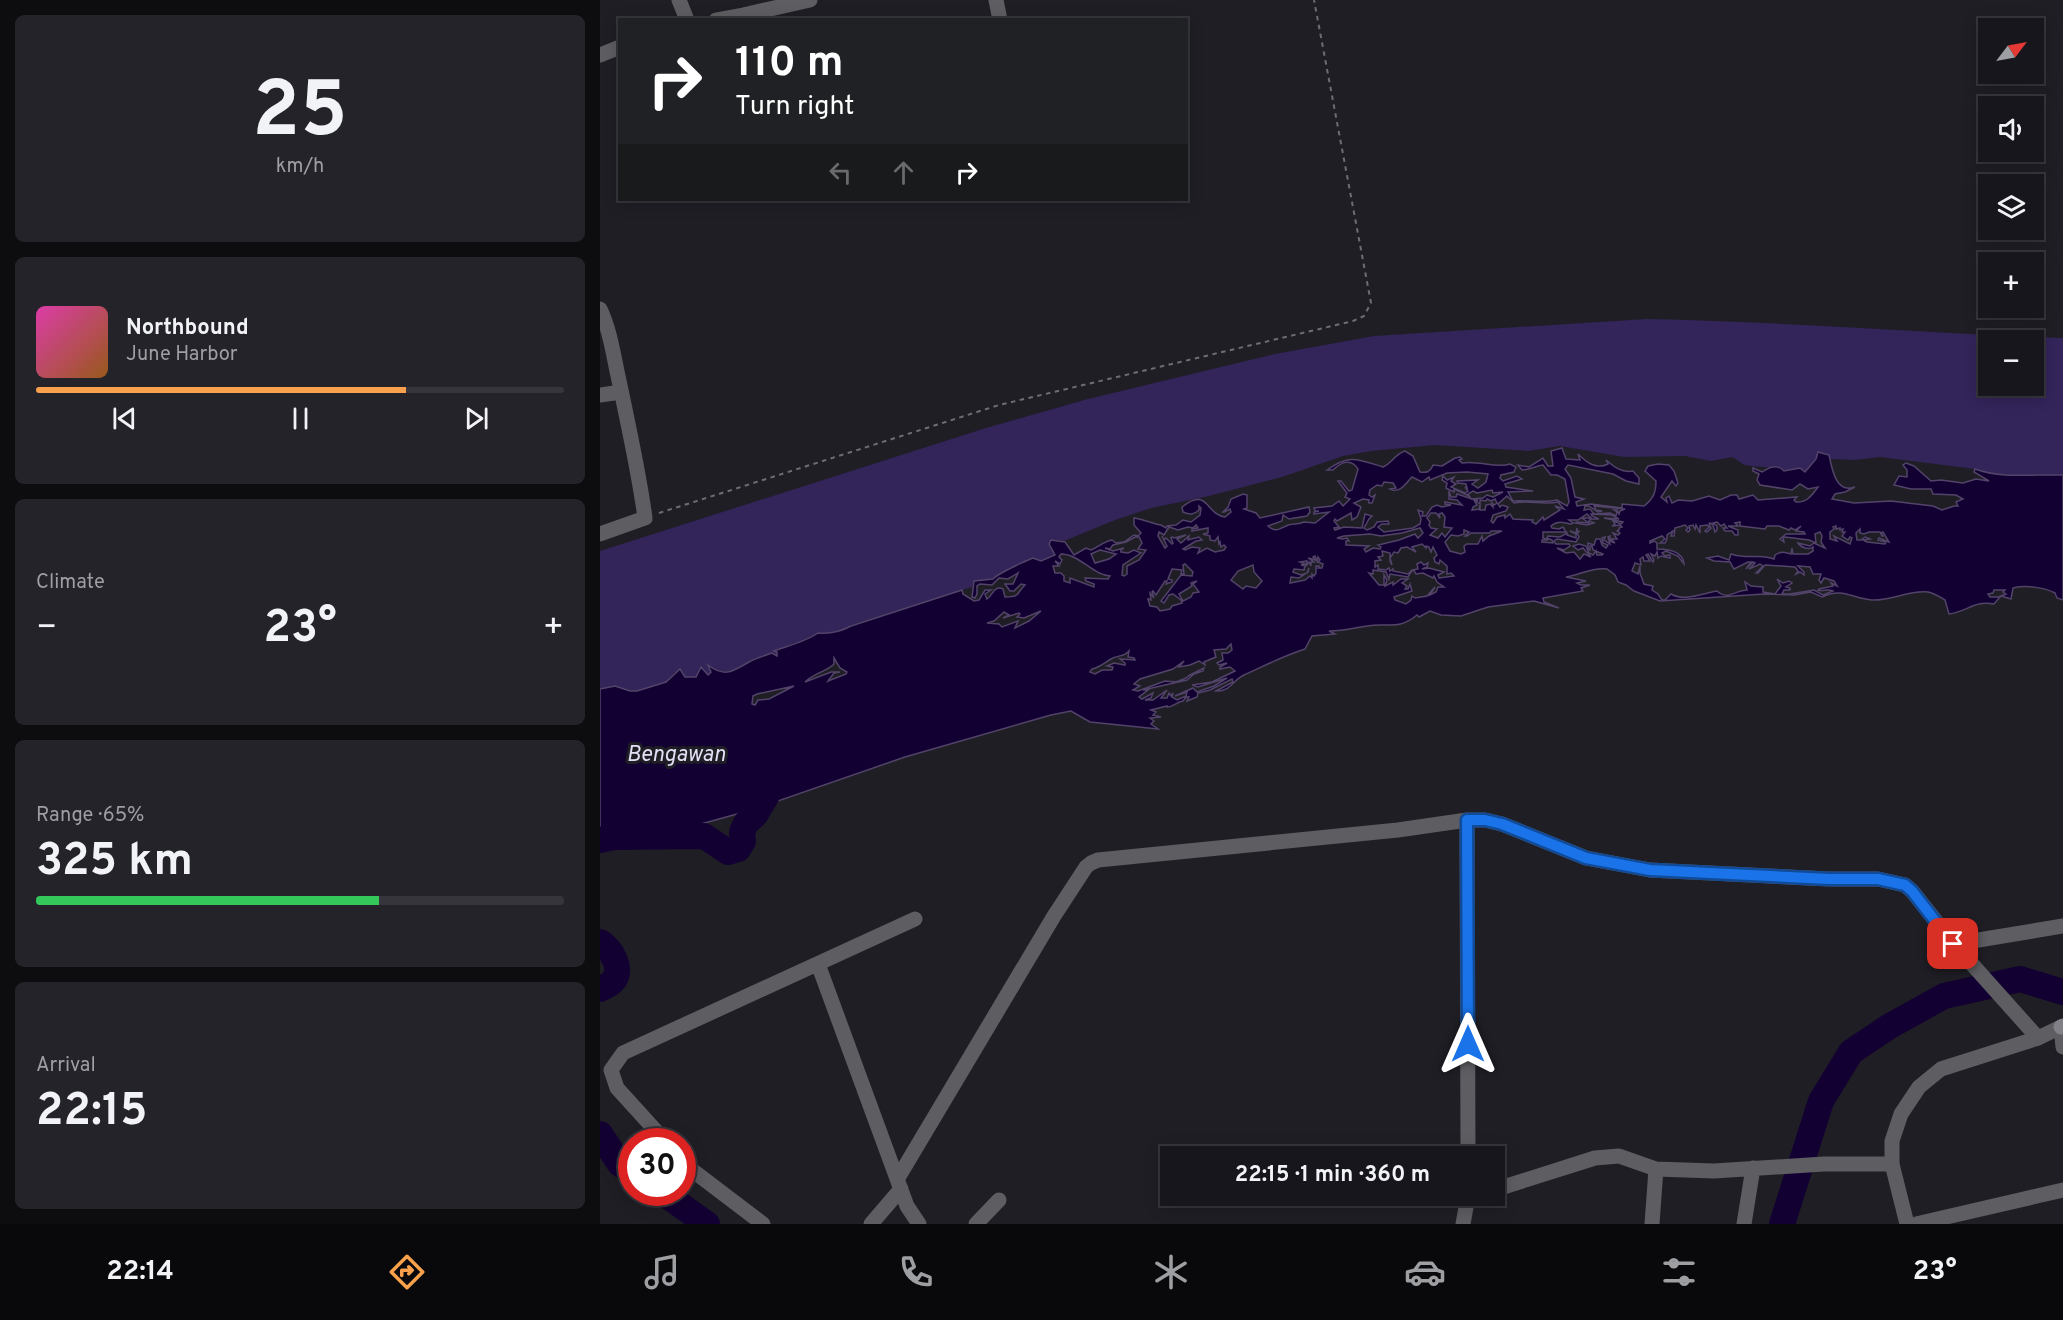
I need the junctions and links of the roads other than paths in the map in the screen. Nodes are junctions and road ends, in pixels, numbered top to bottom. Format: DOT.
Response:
graph roads {
  1 [pos="679,0"];
  2 [pos="810,0"];
  3 [pos="996,0"];
  4 [pos="760,6"];
  5 [pos="686,18"];
  6 [pos="722,18"];
  7 [pos="1000,18"];
  8 [pos="618,48"];
  9 [pos="600,55"];
  10 [pos="600,309"];
  11 [pos="607,364"];
  12 [pos="621,392"];
  13 [pos="600,395"];
  14 [pos="600,534"];
  15 [pos="1467,820"];
  16 [pos="915,919"];
  17 [pos="2063,926"];
  18 [pos="1953,944"];
  19 [pos="818,964"];
  20 [pos="2062,1027"];
  21 [pos="2038,1038"];
  22 [pos="2063,1047"];
  23 [pos="653,1128"];
  24 [pos="1468,1146"];
  25 [pos="1892,1164"];
  26 [pos="1753,1168"];
  27 [pos="1656,1169"];
  28 [pos="696,1173"];
  29 [pos="899,1184"];
  30 [pos="1505,1187"];
  31 [pos="2063,1190"];
  32 [pos="999,1200"];
  33 [pos="1466,1206"];
  34 [pos="763,1224"];
  35 [pos="871,1224"];
  36 [pos="919,1224"];
  37 [pos="976,1224"];
  38 [pos="1463,1224"];
  39 [pos="1652,1224"];
  40 [pos="1744,1224"];
  41 [pos="1907,1224"];
  42 [pos="1916,1224"];
  1 -- 5 [label="street"];
  2 -- 4 [label="street"];
  3 -- 7 [label="street"];
  4 -- 6 [label="street"];
  8 -- 9 [label="street"];
  10 -- 11 [label="street"];
  11 -- 12 [label="street"];
  12 -- 13 [label="street"];
  12 -- 14 [label="street"];
  15 -- 18 [label="street"];
  15 -- 24 [label="street"];
  15 -- 29 [label="street"];
  16 -- 19 [label="street"];
  17 -- 18 [label="street"];
  18 -- 21 [label="street"];
  19 -- 23 [label="street"];
  19 -- 29 [label="street"];
  20 -- 21 [label="street"];
  20 -- 22 [label="street"];
  21 -- 25 [label="street"];
  25 -- 26 [label="street"];
  25 -- 41 [label="street"];
  26 -- 27 [label="street"];
  26 -- 40 [label="street"];
  27 -- 30 [label="street"];
  27 -- 39 [label="street"];
  28 -- 34 [label="street"];
  29 -- 35 [label="street"];
  29 -- 36 [label="street"];
  31 -- 42 [label="street"];
  32 -- 37 [label="street"];
  33 -- 38 [label="street"];
}
